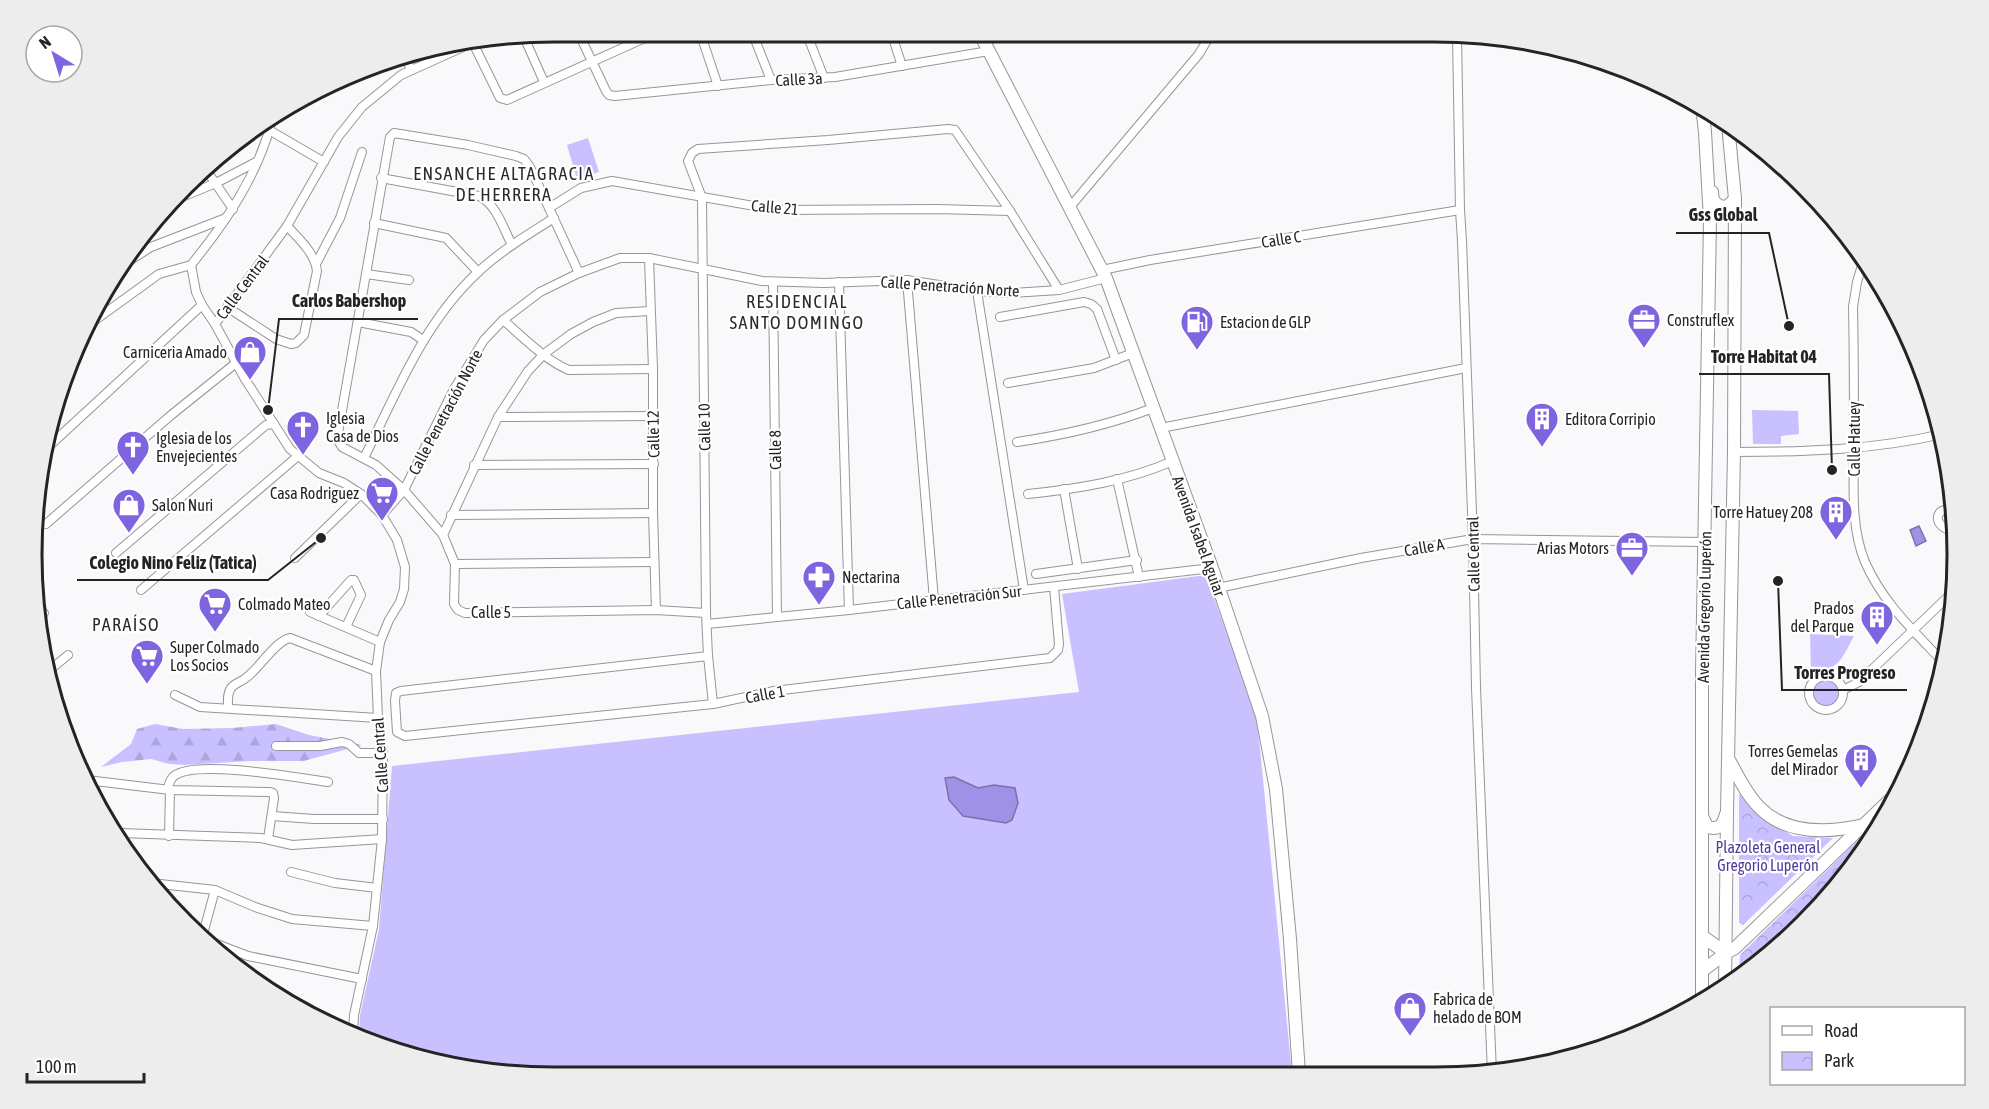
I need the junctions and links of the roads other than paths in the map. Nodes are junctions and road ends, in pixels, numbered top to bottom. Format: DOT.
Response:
graph roads {
  1 [pos="583,42"];
  2 [pos="634,42"];
  3 [pos="703,42"];
  4 [pos="756,42"];
  5 [pos="810,42"];
  6 [pos="894,42"];
  7 [pos="984,42"];
  8 [pos="1206,42"];
  9 [pos="527,43"];
  10 [pos="1457,43"];
  11 [pos="476,48"];
  12 [pos="988,51"];
  13 [pos="446,54"];
  14 [pos="592,60"];
  15 [pos="408,63"];
  16 [pos="902,66"];
  17 [pos="412,70"];
  18 [pos="824,78"];
  19 [pos="771,80"];
  20 [pos="544,82"];
  21 [pos="718,86"];
  22 [pos="1703,118"];
  23 [pos="270,130"];
  24 [pos="1729,135"];
  25 [pos="362,152"];
  26 [pos="1706,156"];
  27 [pos="257,162"];
  28 [pos="324,162"];
  29 [pos="210,175"];
  30 [pos="381,178"];
  31 [pos="216,183"];
  32 [pos="191,193"];
  33 [pos="702,198"];
  34 [pos="1735,199"];
  35 [pos="1070,207"];
  36 [pos="549,208"];
  37 [pos="233,209"];
  38 [pos="1460,210"];
  39 [pos="1010,211"];
  40 [pos="228,218"];
  41 [pos="554,218"];
  42 [pos="1710,220"];
  43 [pos="374,223"];
  44 [pos="287,226"];
  45 [pos="512,245"];
  46 [pos="1735,249"];
  47 [pos="140,254"];
  48 [pos="649,258"];
  49 [pos="316,264"];
  50 [pos="191,265"];
  51 [pos="702,269"];
  52 [pos="1861,270"];
  53 [pos="477,272"];
  54 [pos="579,273"];
  55 [pos="366,274"];
  56 [pos="1104,274"];
  57 [pos="410,280"];
  58 [pos="907,280"];
  59 [pos="773,282"];
  60 [pos="838,282"];
  61 [pos="1059,290"];
  62 [pos="977,291"];
  63 [pos="202,305"];
  64 [pos="227,307"];
  65 [pos="650,311"];
  66 [pos="102,315"];
  67 [pos="1000,316"];
  68 [pos="503,320"];
  69 [pos="358,322"];
  70 [pos="214,324"];
  71 [pos="423,340"];
  72 [pos="1133,353"];
  73 [pos="544,354"];
  74 [pos="1116,360"];
  75 [pos="236,363"];
  76 [pos="1466,368"];
  77 [pos="653,369"];
  78 [pos="1008,383"];
  79 [pos="1153,408"];
  80 [pos="652,416"];
  81 [pos="498,417"];
  82 [pos="274,424"];
  83 [pos="1161,428"];
  84 [pos="1933,436"];
  85 [pos="55,439"];
  86 [pos="1017,442"];
  87 [pos="1854,447"];
  88 [pos="1734,452"];
  89 [pos="298,456"];
  90 [pos="364,458"];
  91 [pos="1173,461"];
  92 [pos="654,464"];
  93 [pos="474,465"];
  94 [pos="1117,479"];
  95 [pos="1064,489"];
  96 [pos="404,490"];
  97 [pos="361,494"];
  98 [pos="1028,494"];
  99 [pos="1945,509"];
  100 [pos="653,513"];
  101 [pos="382,515"];
  102 [pos="451,515"];
  103 [pos="46,524"];
  104 [pos="1946,529"];
  105 [pos="443,535"];
  106 [pos="1473,539"];
  107 [pos="1705,542"];
  108 [pos="116,552"];
  109 [pos="295,558"];
  110 [pos="1137,560"];
  111 [pos="654,562"];
  112 [pos="455,564"];
  113 [pos="1212,568"];
  114 [pos="1078,569"];
  115 [pos="1036,574"];
  116 [pos="1139,577"];
  117 [pos="1054,587"];
  118 [pos="1218,588"];
  119 [pos="141,590"];
  120 [pos="1024,590"];
  121 [pos="934,600"];
  122 [pos="1945,600"];
  123 [pos="656,610"];
  124 [pos="849,610"];
  125 [pos="310,612"];
  126 [pos="706,613"];
  127 [pos="319,616"];
  128 [pos="777,617"];
  129 [pos="707,624"];
  130 [pos="346,627"];
  131 [pos="1913,631"];
  132 [pos="380,642"];
  133 [pos="68,655"];
  134 [pos="1937,655"];
  135 [pos="708,656"];
  136 [pos="55,666"];
  137 [pos="376,671"];
  138 [pos="1843,690"];
  139 [pos="175,695"];
  140 [pos="713,704"];
  141 [pos="228,707"];
  142 [pos="378,718"];
  143 [pos="276,746"];
  144 [pos="383,753"];
  145 [pos="1729,760"];
  146 [pos="95,781"];
  147 [pos="328,782"];
  148 [pos="169,789"];
  149 [pos="1726,812"];
  150 [pos="1877,812"];
  151 [pos="1701,815"];
  152 [pos="272,816"];
  153 [pos="383,819"];
  154 [pos="1864,825"];
  155 [pos="125,833"];
  156 [pos="169,836"];
  157 [pos="268,839"];
  158 [pos="382,839"];
  159 [pos="291,872"];
  160 [pos="163,884"];
  161 [pos="377,888"];
  162 [pos="215,890"];
  163 [pos="373,926"];
  164 [pos="204,928"];
  165 [pos="1702,936"];
  166 [pos="227,948"];
  167 [pos="1726,953"];
  168 [pos="1702,971"];
  169 [pos="1725,976"];
  170 [pos="362,978"];
  171 [pos="1702,991"];
  172 [pos="353,1026"];
  173 [pos="1492,1064"];
  174 [pos="1298,1067"];
  1 -- 14 [label="street"];
  2 -- 14 [label="street"];
  3 -- 21 [label="street"];
  4 -- 19 [label="street"];
  5 -- 18 [label="street"];
  6 -- 16 [label="street"];
  7 -- 12 [label="main road, Avenida Isabel Aguiar"];
  8 -- 35 [label="street"];
  9 -- 20 [label="street"];
  10 -- 38 [label="street, Calle Central"];
  11 -- 20 [label="street"];
  12 -- 16 [label="street, Calle 3a"];
  12 -- 35 [label="main road, Avenida Isabel Aguiar"];
  13 -- 17 [label="street, Calle Central"];
  14 -- 20 [label="street"];
  14 -- 21 [label="street, Calle 3a"];
  15 -- 17 [label="street"];
  16 -- 18 [label="street, Calle 3a"];
  17 -- 28 [label="street, Calle Central"];
  18 -- 19 [label="street, Calle 3a"];
  19 -- 21 [label="street, Calle 3a"];
  22 -- 26 [label="main road, Avenida Gregorio Luperón"];
  23 -- 27 [label="street"];
  23 -- 28 [label="street"];
  24 -- 34 [label="main road, Avenida Gregorio Luperón"];
  25 -- 49 [label="street"];
  26 -- 34 [label="main road"];
  26 -- 42 [label="main road, Avenida Gregorio Luperón"];
  27 -- 31 [label="street"];
  27 -- 37 [label="street"];
  28 -- 44 [label="street, Calle Central"];
  29 -- 31 [label="street"];
  30 -- 36 [label="street"];
  30 -- 43 [label="street"];
  30 -- 45 [label="street"];
  31 -- 32 [label="street"];
  31 -- 37 [label="street"];
  33 -- 36 [label="street, Calle 21"];
  33 -- 39 [label="street, Calle 21"];
  33 -- 39 [label="street, Calle 10"];
  33 -- 51 [label="street, Calle 10"];
  34 -- 46 [label="main road, Avenida Gregorio Luperón"];
  35 -- 56 [label="main road, Avenida Isabel Aguiar"];
  36 -- 41 [label="street"];
  37 -- 40 [label="street"];
  38 -- 56 [label="street, Calle C"];
  38 -- 76 [label="street, Calle Central"];
  39 -- 61 [label="street"];
  40 -- 47 [label="street"];
  40 -- 50 [label="street"];
  41 -- 45 [label="street"];
  41 -- 54 [label="street"];
  42 -- 46 [label="main road"];
  42 -- 107 [label="main road, Avenida Gregorio Luperón"];
  43 -- 53 [label="street"];
  43 -- 55 [label="street"];
  44 -- 49 [label="street"];
  44 -- 64 [label="street, Calle Central"];
  45 -- 53 [label="street"];
  46 -- 88 [label="main road, Avenida Gregorio Luperón"];
  48 -- 51 [label="street, Calle Penetración Norte"];
  48 -- 54 [label="street, Calle Penetración Norte"];
  48 -- 65 [label="street, Calle 12"];
  49 -- 64 [label="street"];
  50 -- 63 [label="street"];
  50 -- 66 [label="street"];
  51 -- 59 [label="street, Calle Penetración Norte"];
  51 -- 126 [label="street, Calle 10"];
  52 -- 87 [label="street, Calle Hatuey"];
  53 -- 71 [label="street"];
  54 -- 68 [label="street, Calle Penetración Norte"];
  55 -- 57 [label="street"];
  55 -- 69 [label="street"];
  56 -- 61 [label="street, Calle Penetración Norte"];
  56 -- 72 [label="main road, Avenida Isabel Aguiar"];
  58 -- 60 [label="street, Calle Penetración Norte"];
  58 -- 62 [label="street, Calle Penetración Norte"];
  58 -- 121 [label="street"];
  59 -- 60 [label="street, Calle Penetración Norte"];
  59 -- 128 [label="street, Calle 8"];
  60 -- 124 [label="street"];
  61 -- 62 [label="street, Calle Penetración Norte"];
  62 -- 120 [label="street"];
  63 -- 70 [label="street"];
  63 -- 85 [label="street"];
  64 -- 70 [label="street, Calle Central"];
  65 -- 73 [label="street"];
  65 -- 77 [label="street, Calle 12"];
  67 -- 74 [label="street"];
  68 -- 73 [label="street"];
  68 -- 96 [label="street, Calle Penetración Norte"];
  69 -- 71 [label="street"];
  69 -- 90 [label="street, Calle 5"];
  70 -- 75 [label="street, Calle Central"];
  71 -- 90 [label="street"];
  72 -- 74 [label="street"];
  72 -- 79 [label="main road, Avenida Isabel Aguiar"];
  73 -- 77 [label="street"];
  73 -- 81 [label="street"];
  74 -- 78 [label="street"];
  75 -- 82 [label="street, Calle Central"];
  75 -- 103 [label="street"];
  76 -- 83 [label="street"];
  76 -- 106 [label="street, Calle Central"];
  77 -- 80 [label="street, Calle 12"];
  79 -- 83 [label="main road, Avenida Isabel Aguiar"];
  79 -- 86 [label="street"];
  80 -- 81 [label="street"];
  80 -- 92 [label="street, Calle 12"];
  81 -- 93 [label="street"];
  82 -- 89 [label="street, Calle Central"];
  82 -- 108 [label="street"];
  83 -- 91 [label="main road, Avenida Isabel Aguiar"];
  84 -- 87 [label="street"];
  87 -- 88 [label="street"];
  87 -- 131 [label="street, Calle Hatuey"];
  88 -- 145 [label="main road, Avenida Gregorio Luperón"];
  89 -- 97 [label="street, Calle Central"];
  89 -- 119 [label="street"];
  90 -- 96 [label="street, Calle 5"];
  91 -- 94 [label="street"];
  91 -- 113 [label="main road, Avenida Isabel Aguiar"];
  92 -- 93 [label="street"];
  92 -- 100 [label="street, Calle 12"];
  93 -- 102 [label="street"];
  94 -- 95 [label="street"];
  94 -- 110 [label="street"];
  95 -- 98 [label="street"];
  95 -- 114 [label="street"];
  96 -- 101 [label="street, Calle Penetración Norte"];
  96 -- 105 [label="street, Calle 5"];
  97 -- 101 [label="street, Calle Central"];
  97 -- 109 [label="street"];
  99 -- 104 [label="street"];
  100 -- 102 [label="street"];
  100 -- 111 [label="street, Calle 12"];
  101 -- 132 [label="street, Calle Central"];
  102 -- 105 [label="street"];
  105 -- 112 [label="street, Calle 5"];
  106 -- 107 [label="street, Calle A"];
  106 -- 118 [label="street, Calle A"];
  106 -- 173 [label="street, Calle Central"];
  107 -- 151 [label="main road, Avenida Gregorio Luperón"];
  110 -- 114 [label="street"];
  110 -- 116 [label="street"];
  111 -- 112 [label="street"];
  111 -- 123 [label="street, Calle 12"];
  112 -- 123 [label="street, Calle 5"];
  113 -- 116 [label="street, Calle Penetración Sur"];
  113 -- 118 [label="main road, Avenida Isabel Aguiar"];
  114 -- 115 [label="street"];
  116 -- 117 [label="street, Calle Penetración Sur"];
  117 -- 120 [label="street, Calle Penetración Sur"];
  117 -- 140 [label="street, Calle 1"];
  118 -- 174 [label="main road, Avenida Isabel Aguiar"];
  120 -- 121 [label="street, Calle Penetración Sur"];
  121 -- 124 [label="street, Calle Penetración Sur"];
  122 -- 131 [label="street"];
  123 -- 126 [label="street, Calle 5"];
  124 -- 128 [label="street, Calle Penetración Sur"];
  125 -- 127 [label="street"];
  126 -- 129 [label="street, Calle 10"];
  127 -- 130 [label="street"];
  127 -- 130 [label="street"];
  128 -- 129 [label="street, Calle Penetración Sur"];
  129 -- 135 [label="street, Calle 10"];
  130 -- 132 [label="street"];
  131 -- 134 [label="street, Calle Hatuey"];
  131 -- 138 [label="street"];
  132 -- 137 [label="street, Calle Central"];
  133 -- 136 [label="street"];
  135 -- 140 [label="street, Calle 10"];
  135 -- 140 [label="street, Calle 1"];
  137 -- 141 [label="street"];
  137 -- 142 [label="street, Calle Central"];
  138 -- 138 [label="street"];
  139 -- 141 [label="street"];
  141 -- 142 [label="street"];
  142 -- 144 [label="street, Calle Central"];
  143 -- 144 [label="street"];
  144 -- 153 [label="street, Calle Central"];
  145 -- 149 [label="main road, Avenida Gregorio Luperón"];
  145 -- 154 [label="main road"];
  146 -- 148 [label="street"];
  147 -- 148 [label="street"];
  148 -- 152 [label="street"];
  148 -- 156 [label="street"];
  149 -- 151 [label="main road"];
  149 -- 167 [label="main road, Avenida Gregorio Luperón"];
  150 -- 154 [label="main road"];
  151 -- 165 [label="main road, Avenida Gregorio Luperón"];
  152 -- 153 [label="street"];
  152 -- 157 [label="street"];
  153 -- 158 [label="street, Calle Central"];
  154 -- 167 [label="main road"];
  155 -- 156 [label="street"];
  156 -- 157 [label="street"];
  157 -- 158 [label="street"];
  158 -- 161 [label="street, Calle Central"];
  159 -- 161 [label="street"];
  160 -- 162 [label="street"];
  161 -- 163 [label="street, Calle Central"];
  162 -- 163 [label="street"];
  162 -- 164 [label="street"];
  163 -- 170 [label="street, Calle Central"];
  165 -- 167 [label="main road"];
  165 -- 168 [label="main road, Avenida Gregorio Luperón"];
  166 -- 170 [label="street"];
  167 -- 168 [label="main road"];
  167 -- 169 [label="main road, Avenida Gregorio Luperón"];
  168 -- 171 [label="main road, Avenida Gregorio Luperón"];
  170 -- 172 [label="street, Calle Central"];
}
